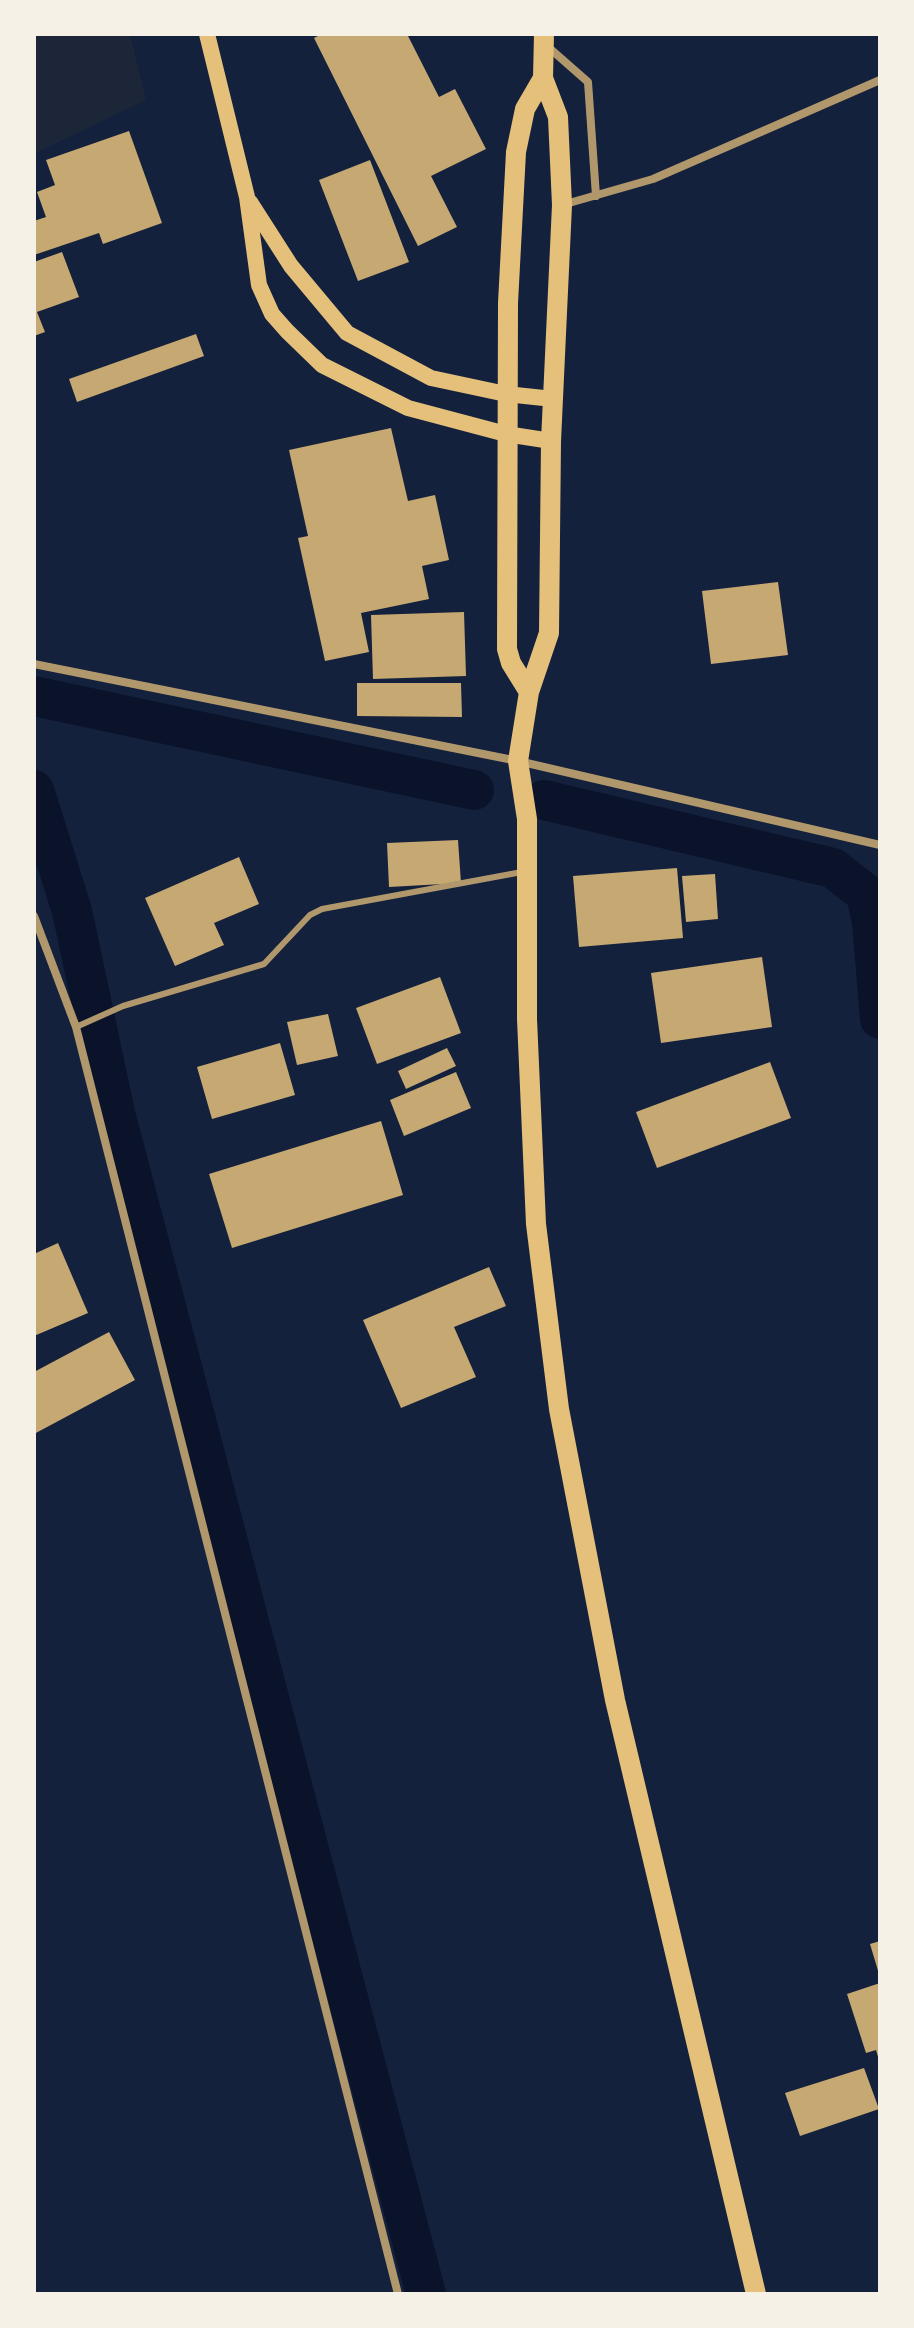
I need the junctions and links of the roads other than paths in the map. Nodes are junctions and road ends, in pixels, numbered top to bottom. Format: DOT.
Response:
graph roads {
  1 [pos="207,34"];
  2 [pos="544,38"];
  3 [pos="543,78"];
  4 [pos="880,80"];
  5 [pos="596,196"];
  6 [pos="247,197"];
  7 [pos="562,205"];
  8 [pos="506,394"];
  9 [pos="553,399"];
  10 [pos="506,434"];
  11 [pos="551,441"];
  12 [pos="34,664"];
  13 [pos="529,692"];
  14 [pos="518,761"];
  15 [pos="880,845"];
  16 [pos="526,871"];
  17 [pos="34,916"];
  18 [pos="76,1027"];
  19 [pos="398,2294"];
  20 [pos="756,2294"];
  1 -- 6 [label="main road"];
  2 -- 3 [label="main road"];
  2 -- 5 [label="street"];
  3 -- 7 [label="main road"];
  3 -- 8 [label="main road"];
  4 -- 5 [label="street"];
  5 -- 7 [label="street"];
  6 -- 8 [label="main road"];
  6 -- 10 [label="main road"];
  7 -- 9 [label="main road"];
  8 -- 9 [label="main road"];
  8 -- 10 [label="main road"];
  9 -- 11 [label="main road"];
  10 -- 11 [label="main road"];
  10 -- 13 [label="main road"];
  11 -- 13 [label="main road"];
  12 -- 14 [label="street"];
  13 -- 14 [label="main road"];
  14 -- 15 [label="street"];
  14 -- 16 [label="main road"];
  16 -- 18 [label="lane"];
  16 -- 20 [label="main road"];
  17 -- 18 [label="street"];
  18 -- 19 [label="street"];
}
